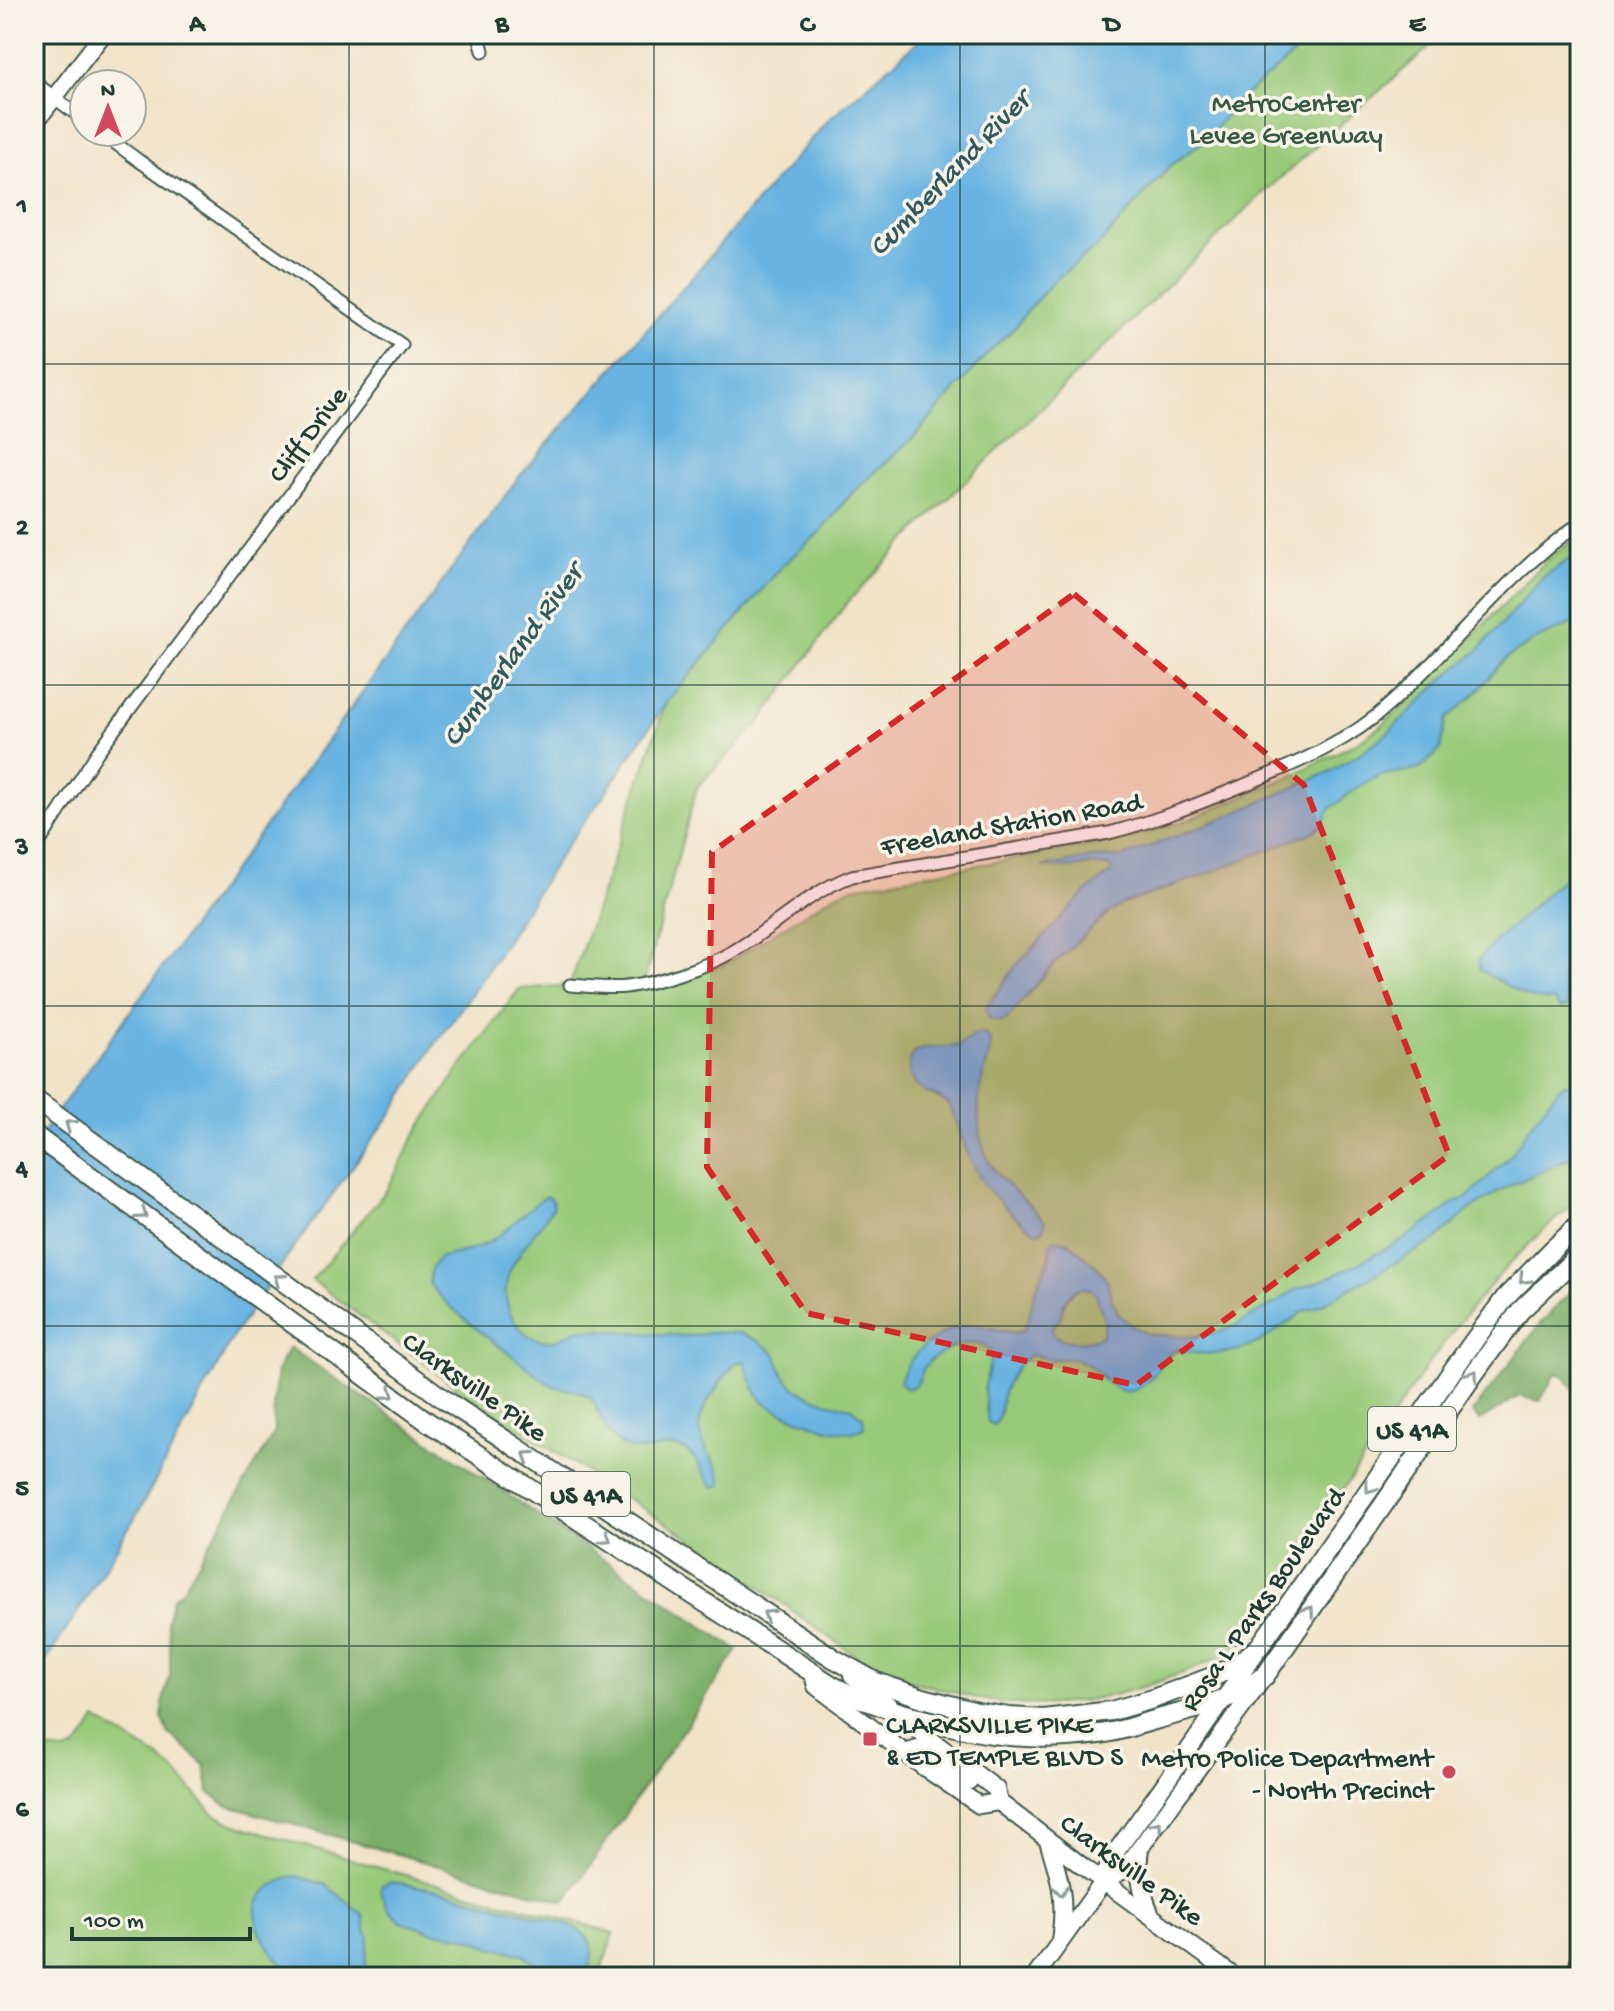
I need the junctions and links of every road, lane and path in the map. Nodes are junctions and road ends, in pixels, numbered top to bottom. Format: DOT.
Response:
graph roads {
  1 [pos="103,34"];
  2 [pos="479,34"];
  3 [pos="483,51"];
  4 [pos="34,82"];
  5 [pos="55,98"];
  6 [pos="68,108"];
  7 [pos="34,124"];
  8 [pos="122,148"];
  9 [pos="1580,523"];
  10 [pos="34,851"];
  11 [pos="570,985"];
  12 [pos="34,1099"];
  13 [pos="34,1135"];
  14 [pos="1580,1224"];
  15 [pos="1580,1254"];
  16 [pos="1259,1647"];
  17 [pos="833,1658"];
  18 [pos="813,1674"];
  19 [pos="1265,1676"];
  20 [pos="1226,1697"];
  21 [pos="897,1711"];
  22 [pos="997,1796"];
  23 [pos="1048,1841"];
  24 [pos="1140,1848"];
  25 [pos="1104,1881"];
  26 [pos="1152,1917"];
  27 [pos="1580,1936"];
  28 [pos="1059,1943"];
  29 [pos="1035,1977"];
  30 [pos="1235,1977"];
  31 [pos="1574,1977"];
  1 -- 5 [label="main road"];
  2 -- 3 [label="street"];
  4 -- 5 [label="street"];
  5 -- 6 [label="street"];
  5 -- 7 [label="main road"];
  8 -- 10 [label="street, Cliff Drive"];
  9 -- 11 [label="street, Freeland Station Road"];
  17 -- 12 [label="main road, Clarksville Pike / US 41A, one-way"];
  13 -- 18 [label="main road, Clarksville Pike / US 41A, one-way"];
  14 -- 16 [label="main road, Rosa L Parks Boulevard / US 41A, one-way"];
  19 -- 15 [label="main road, Rosa L Parks Boulevard / US 41A, one-way"];
  16 -- 17 [label="main road, US 41A"];
  16 -- 20 [label="main road, Rosa L Parks Boulevard"];
  17 -- 21 [label="main road, Clarksville Pike"];
  18 -- 21 [label="main road, US 41A"];
  18 -- 22 [label="main road, Clarksville Pike"];
  19 -- 20 [label="main road, US 41A"];
  24 -- 19 [label="main road, Rosa L Parks Boulevard, one-way"];
  20 -- 21 [label="main road, US 41A"];
  20 -- 25 [label="main road, Rosa L Parks Boulevard"];
  21 -- 22 [label="main road, Clarksville Pike"];
  22 -- 23 [label="main road, Clarksville Pike"];
  23 -- 25 [label="main road, Clarksville Pike"];
  23 -- 28 [label="main road, one-way"];
  24 -- 25 [label="main road, Rosa L Parks Boulevard"];
  24 -- 26 [label="main road"];
  25 -- 26 [label="main road, Clarksville Pike"];
  25 -- 28 [label="main road"];
  26 -- 30 [label="main road, Clarksville Pike"];
  27 -- 31 [label="street"];
  28 -- 29 [label="main road"];
}
